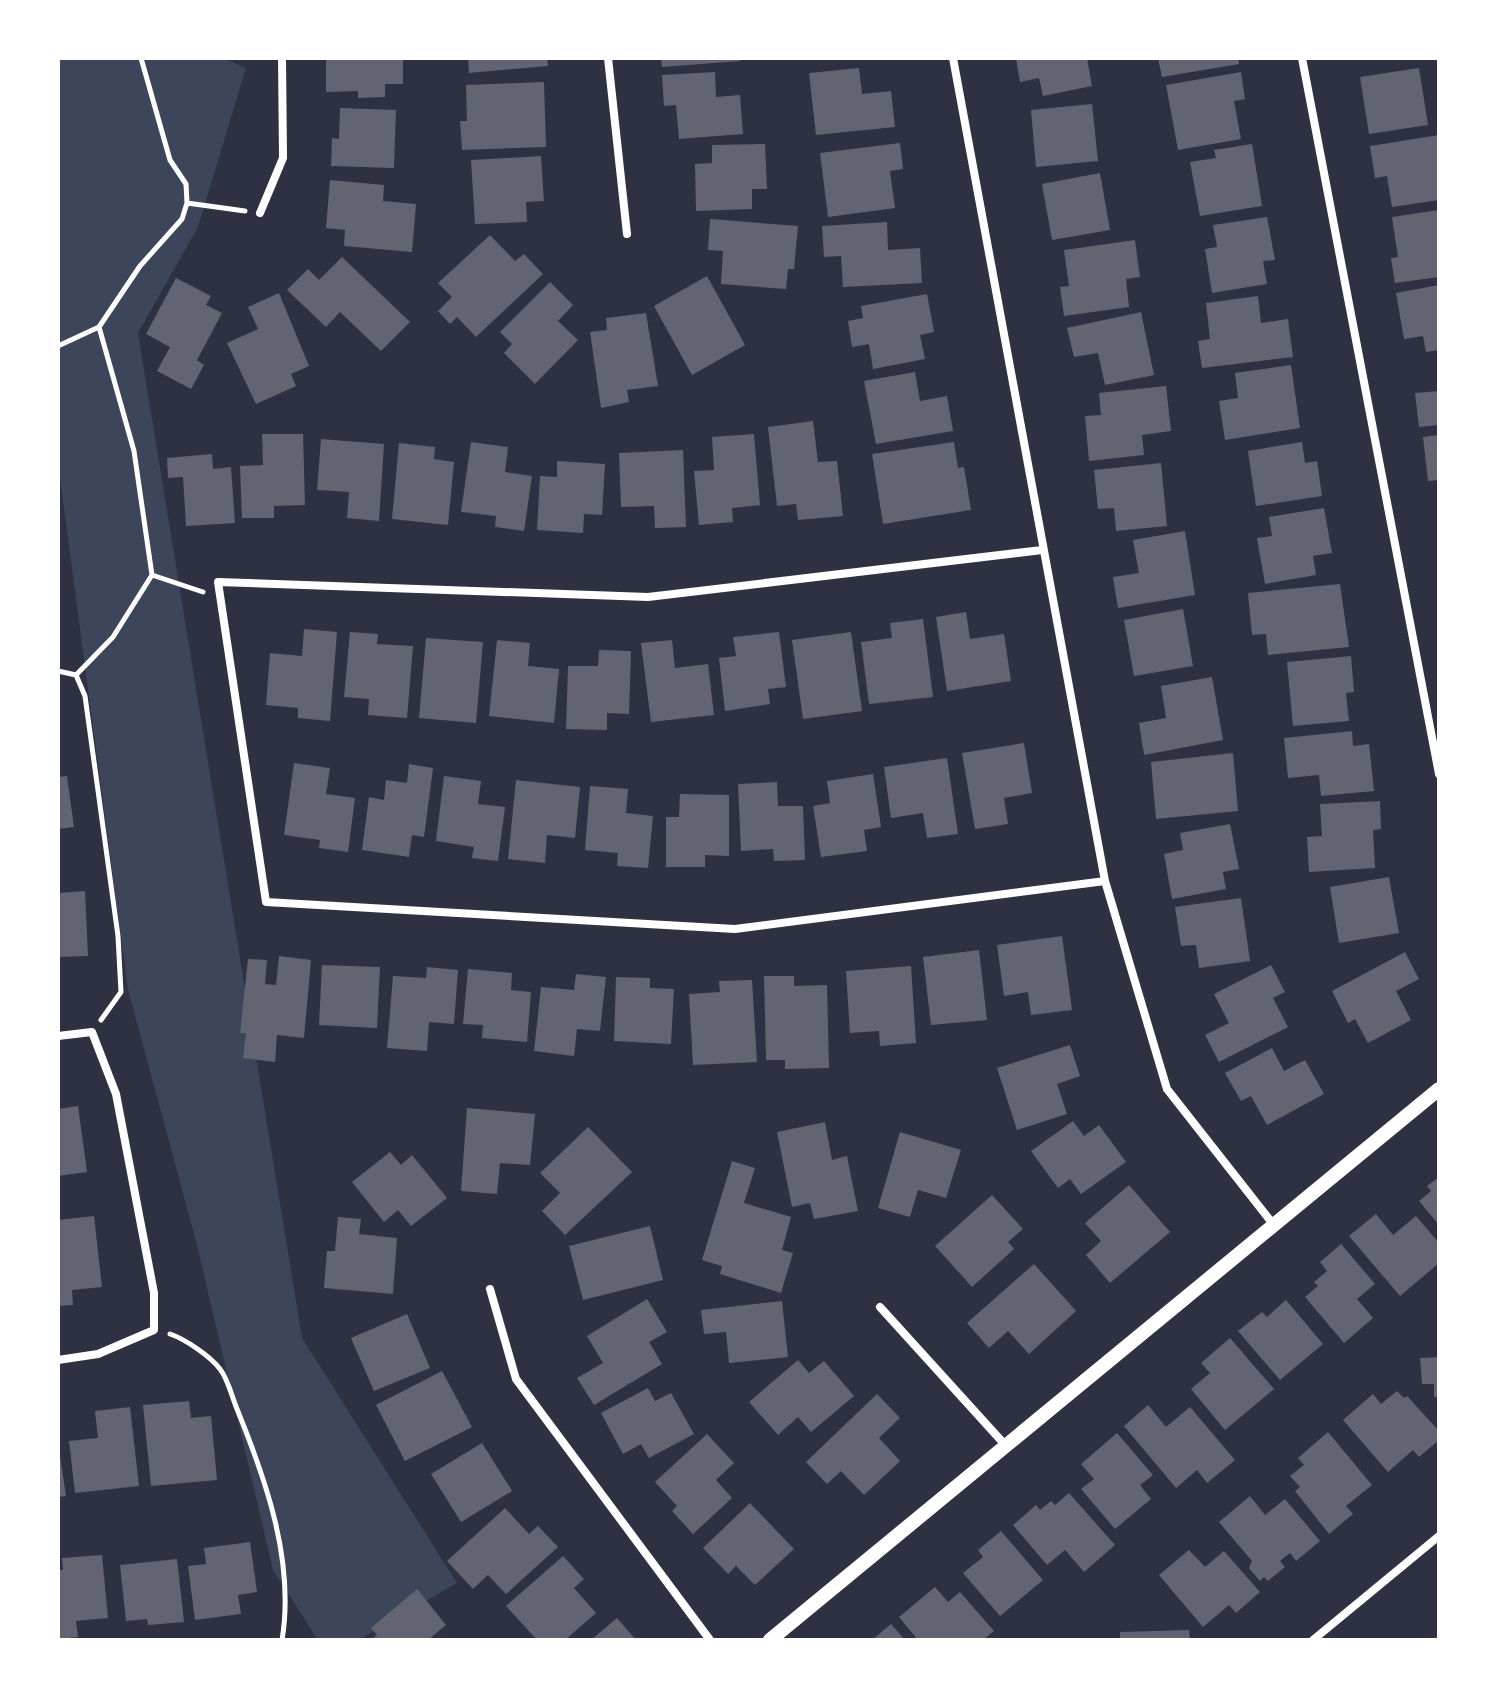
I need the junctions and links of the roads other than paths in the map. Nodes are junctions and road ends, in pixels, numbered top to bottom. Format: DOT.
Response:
graph roads {
  1 [pos="282,58"];
  2 [pos="608,58"];
  3 [pos="953,58"];
  4 [pos="1302,58"];
  5 [pos="260,213"];
  6 [pos="627,234"];
  7 [pos="1042,550"];
  8 [pos="1439,774"];
  9 [pos="1105,881"];
  10 [pos="58,1036"];
  11 [pos="1439,1089"];
  12 [pos="1273,1224"];
  13 [pos="490,1289"];
  14 [pos="880,1307"];
  15 [pos="58,1360"];
  16 [pos="1007,1447"];
  17 [pos="1439,1536"];
  18 [pos="710,1640"];
  19 [pos="770,1640"];
  20 [pos="1313,1640"];
  1 -- 5 [label="street"];
  2 -- 6 [label="street"];
  3 -- 7 [label="street"];
  4 -- 8 [label="street"];
  7 -- 9 [label="street"];
  7 -- 9 [label="street"];
  9 -- 12 [label="street"];
  10 -- 15 [label="street"];
  11 -- 12 [label="street"];
  12 -- 16 [label="street"];
  13 -- 18 [label="street"];
  14 -- 16 [label="street"];
  16 -- 19 [label="street"];
  17 -- 20 [label="street"];
}
